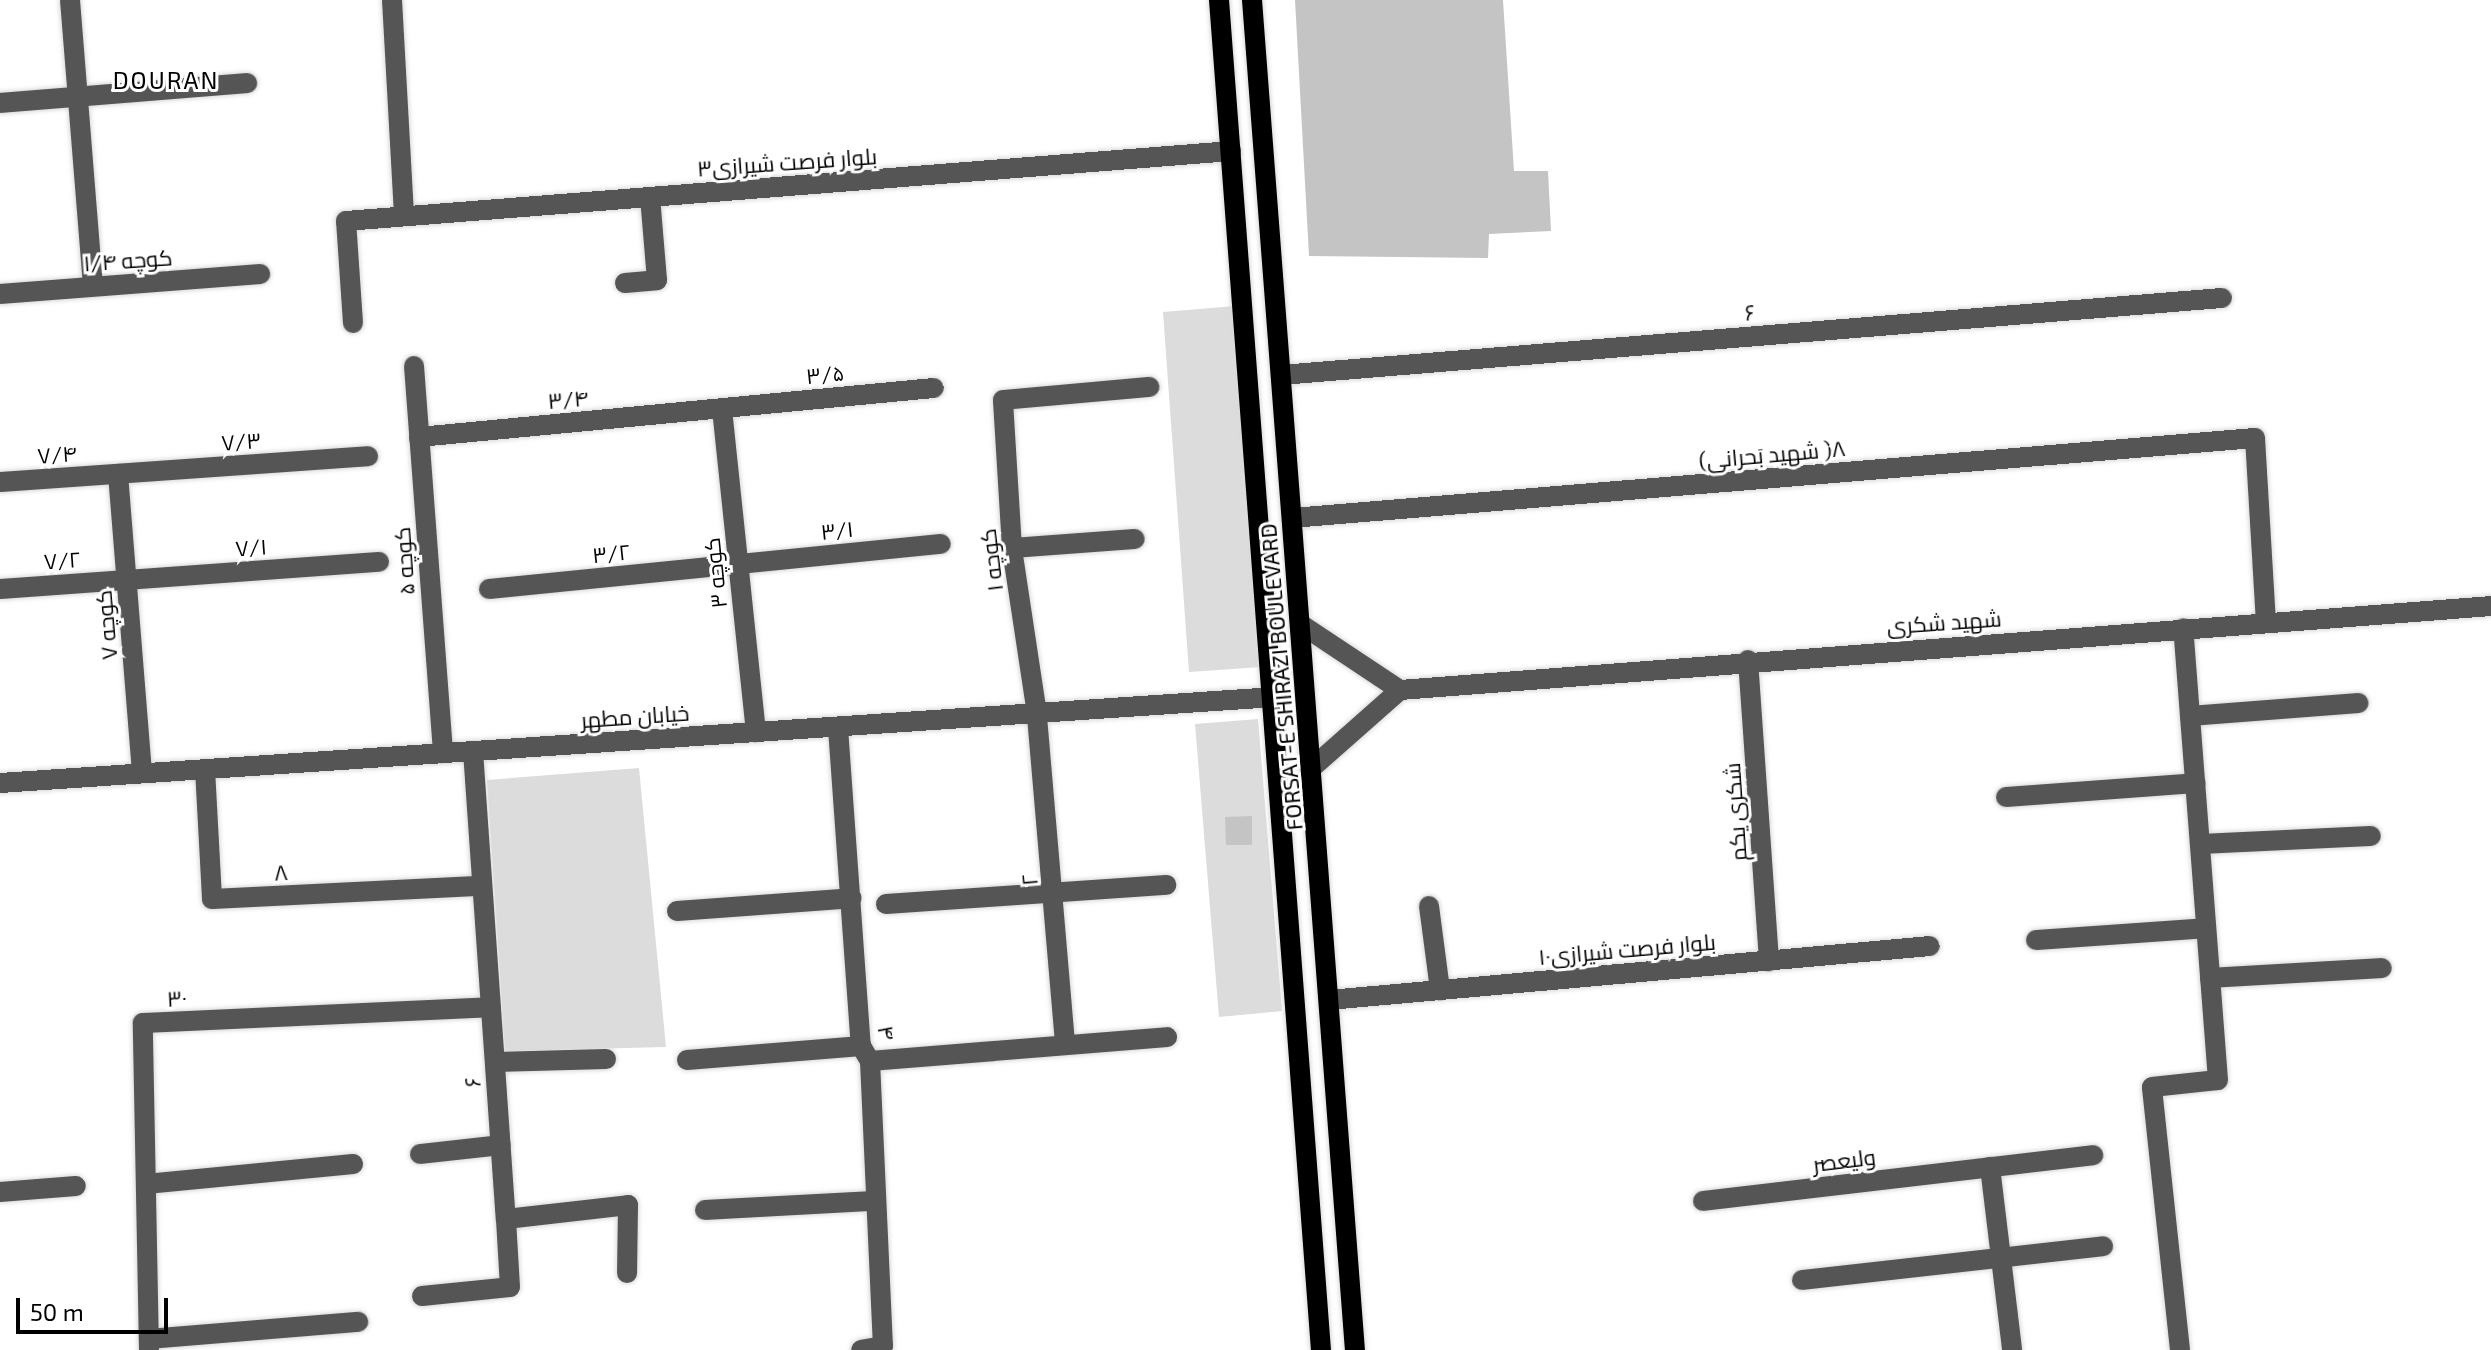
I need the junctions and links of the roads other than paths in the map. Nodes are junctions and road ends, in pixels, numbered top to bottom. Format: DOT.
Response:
graph roads {
  1 [pos="70,0"];
  2 [pos="392,0"];
  3 [pos="1219,0"];
  4 [pos="1252,0"];
  5 [pos="247,83"];
  6 [pos="78,96"];
  7 [pos="0,103"];
  8 [pos="1231,151"];
  9 [pos="650,197"];
  10 [pos="404,216"];
  11 [pos="260,274"];
  12 [pos="625,283"];
  13 [pos="93,286"];
  14 [pos="0,294"];
  15 [pos="2222,298"];
  16 [pos="353,323"];
  17 [pos="414,366"];
  18 [pos="1281,375"];
  19 [pos="1149,387"];
  20 [pos="934,388"];
  21 [pos="722,409"];
  22 [pos="419,437"];
  23 [pos="368,456"];
  24 [pos="118,474"];
  25 [pos="0,482"];
  26 [pos="1292,518"];
  27 [pos="1135,539"];
  28 [pos="941,544"];
  29 [pos="1012,548"];
  30 [pos="379,562"];
  31 [pos="739,564"];
  32 [pos="127,580"];
  33 [pos="0,589"];
  34 [pos="489,589"];
  35 [pos="2491,606"];
  36 [pos="2266,622"];
  37 [pos="1302,625"];
  38 [pos="2183,628"];
  39 [pos="1748,660"];
  40 [pos="1400,690"];
  41 [pos="1274,697"];
  42 [pos="2359,703"];
  43 [pos="1037,714"];
  44 [pos="2190,716"];
  45 [pos="838,728"];
  46 [pos="756,732"];
  47 [pos="473,751"];
  48 [pos="443,753"];
  49 [pos="1314,766"];
  50 [pos="205,769"];
  51 [pos="142,773"];
  52 [pos="0,783"];
  53 [pos="2195,783"];
  54 [pos="2006,797"];
  55 [pos="2371,836"];
  56 [pos="2200,844"];
  57 [pos="1166,885"];
  58 [pos="482,886"];
  59 [pos="1054,892"];
  60 [pos="852,898"];
  61 [pos="886,904"];
  62 [pos="1429,906"];
  63 [pos="677,911"];
  64 [pos="2206,928"];
  65 [pos="2036,940"];
  66 [pos="1930,946"];
  67 [pos="1769,961"];
  68 [pos="2382,968"];
  69 [pos="2210,978"];
  70 [pos="1440,990"];
  71 [pos="1329,1000"];
  72 [pos="491,1007"];
  73 [pos="1167,1037"];
  74 [pos="1065,1043"];
  75 [pos="866,1053"];
  76 [pos="606,1059"];
  77 [pos="687,1060"];
  78 [pos="495,1062"];
  79 [pos="501,1145"];
  80 [pos="420,1154"];
  81 [pos="2093,1155"];
  82 [pos="353,1164"];
  83 [pos="1990,1167"];
  84 [pos="146,1184"];
  85 [pos="76,1186"];
  86 [pos="0,1192"];
  87 [pos="873,1201"];
  88 [pos="1703,1201"];
  89 [pos="705,1210"];
  90 [pos="506,1219"];
  91 [pos="2103,1246"];
  92 [pos="2001,1257"];
  93 [pos="627,1273"];
  94 [pos="1802,1280"];
  95 [pos="422,1296"];
  96 [pos="358,1322"];
  97 [pos="149,1344"];
  98 [pos="861,1350"];
  99 [pos="1321,1350"];
  100 [pos="1355,1350"];
  101 [pos="2012,1350"];
  102 [pos="2180,1350"];
  1 -- 6 [label="street"];
  2 -- 10 [label="street"];
  3 -- 8 [label="main road, FORSAT-E SHIRAZI BOULEVARD"];
  4 -- 18 [label="main road, FORSAT-E SHIRAZI BOULEVARD"];
  5 -- 6 [label="street"];
  6 -- 7 [label="street"];
  6 -- 13 [label="street"];
  8 -- 9 [label="street, ۳بلوار فرصت شیرازی"];
  8 -- 41 [label="main road, FORSAT-E SHIRAZI BOULEVARD"];
  9 -- 10 [label="street, ۳بلوار فرصت شیرازی"];
  9 -- 12 [label="street"];
  10 -- 16 [label="street, ۳بلوار فرصت شیرازی"];
  11 -- 13 [label="street, کوچه ۱/۴"];
  13 -- 14 [label="street, کوچه ۱/۴"];
  15 -- 18 [label="street, ۶"];
  17 -- 22 [label="street, کوچه ۵"];
  18 -- 26 [label="main road, FORSAT-E SHIRAZI BOULEVARD"];
  19 -- 29 [label="street, کوچه ۱"];
  20 -- 21 [label="street, ۳/۵"];
  21 -- 22 [label="street, ۳/۴"];
  21 -- 31 [label="street, کوچه ۳"];
  22 -- 48 [label="street, کوچه ۵"];
  23 -- 24 [label="street, ۷/۳"];
  24 -- 25 [label="street, ۷/۴"];
  24 -- 32 [label="street, کوچه ۷"];
  26 -- 36 [label="street, (شهید بَحرانی )۸"];
  26 -- 37 [label="main road, FORSAT-E SHIRAZI BOULEVARD"];
  27 -- 29 [label="street"];
  28 -- 31 [label="street, ۳/۱"];
  29 -- 43 [label="street, کوچه ۱"];
  30 -- 32 [label="street, ۷/۱"];
  31 -- 34 [label="street, ۳/۲"];
  31 -- 46 [label="street, کوچه ۳"];
  32 -- 33 [label="street, ۷/۲"];
  32 -- 51 [label="street, کوچه ۷"];
  35 -- 36 [label="street, شهید شکری"];
  36 -- 38 [label="street, شهید شکری"];
  37 -- 40 [label="street"];
  37 -- 49 [label="main road, FORSAT-E SHIRAZI BOULEVARD"];
  38 -- 39 [label="street, شهید شکری"];
  38 -- 44 [label="street"];
  39 -- 40 [label="street, شهید شکری"];
  39 -- 67 [label="street, شکری یکم"];
  40 -- 49 [label="street"];
  41 -- 43 [label="street, خیابان مطهر"];
  41 -- 99 [label="main road, FORSAT-E SHIRAZI BOULEVARD"];
  42 -- 44 [label="street"];
  43 -- 45 [label="street, خیابان مطهر"];
  43 -- 59 [label="street, ۲"];
  44 -- 53 [label="street"];
  45 -- 46 [label="street, خیابان مطهر"];
  45 -- 60 [label="street, ۴"];
  46 -- 47 [label="street, خیابان مطهر"];
  47 -- 48 [label="street, خیابان مطهر"];
  47 -- 58 [label="street, ۶"];
  48 -- 50 [label="street, خیابان مطهر"];
  49 -- 71 [label="main road, FORSAT-E SHIRAZI BOULEVARD"];
  50 -- 51 [label="street, خیابان مطهر"];
  50 -- 58 [label="street, ۸"];
  51 -- 52 [label="street, خیابان مطهر"];
  53 -- 54 [label="street"];
  53 -- 56 [label="street"];
  55 -- 56 [label="street"];
  56 -- 64 [label="street"];
  57 -- 59 [label="street"];
  58 -- 72 [label="street, ۶"];
  59 -- 61 [label="street"];
  59 -- 74 [label="street, ۲"];
  60 -- 63 [label="street"];
  60 -- 75 [label="street, ۴"];
  62 -- 70 [label="street"];
  64 -- 65 [label="street"];
  64 -- 69 [label="street"];
  66 -- 67 [label="street, بلوار فرصت شیرازی۱۰"];
  67 -- 70 [label="street, بلوار فرصت شیرازی۱۰"];
  68 -- 69 [label="street"];
  69 -- 102 [label="street"];
  70 -- 71 [label="street, بلوار فرصت شیرازی۱۰"];
  71 -- 100 [label="main road, FORSAT-E SHIRAZI BOULEVARD"];
  72 -- 78 [label="street, ۶"];
  72 -- 84 [label="street, ۳۰"];
  73 -- 74 [label="street"];
  74 -- 75 [label="street"];
  75 -- 77 [label="street"];
  75 -- 87 [label="street, ۴"];
  76 -- 78 [label="street"];
  78 -- 79 [label="street, ۶"];
  79 -- 80 [label="street"];
  79 -- 90 [label="street, ۶"];
  81 -- 83 [label="street, ولیعصر"];
  82 -- 84 [label="street"];
  83 -- 88 [label="street, ولیعصر"];
  83 -- 92 [label="street"];
  84 -- 97 [label="street, ۳۰"];
  85 -- 86 [label="street"];
  87 -- 89 [label="street"];
  87 -- 98 [label="street, ۴"];
  90 -- 93 [label="street"];
  90 -- 95 [label="street, ۶"];
  91 -- 92 [label="street"];
  92 -- 94 [label="street"];
  92 -- 101 [label="street"];
  96 -- 97 [label="street"];
}
